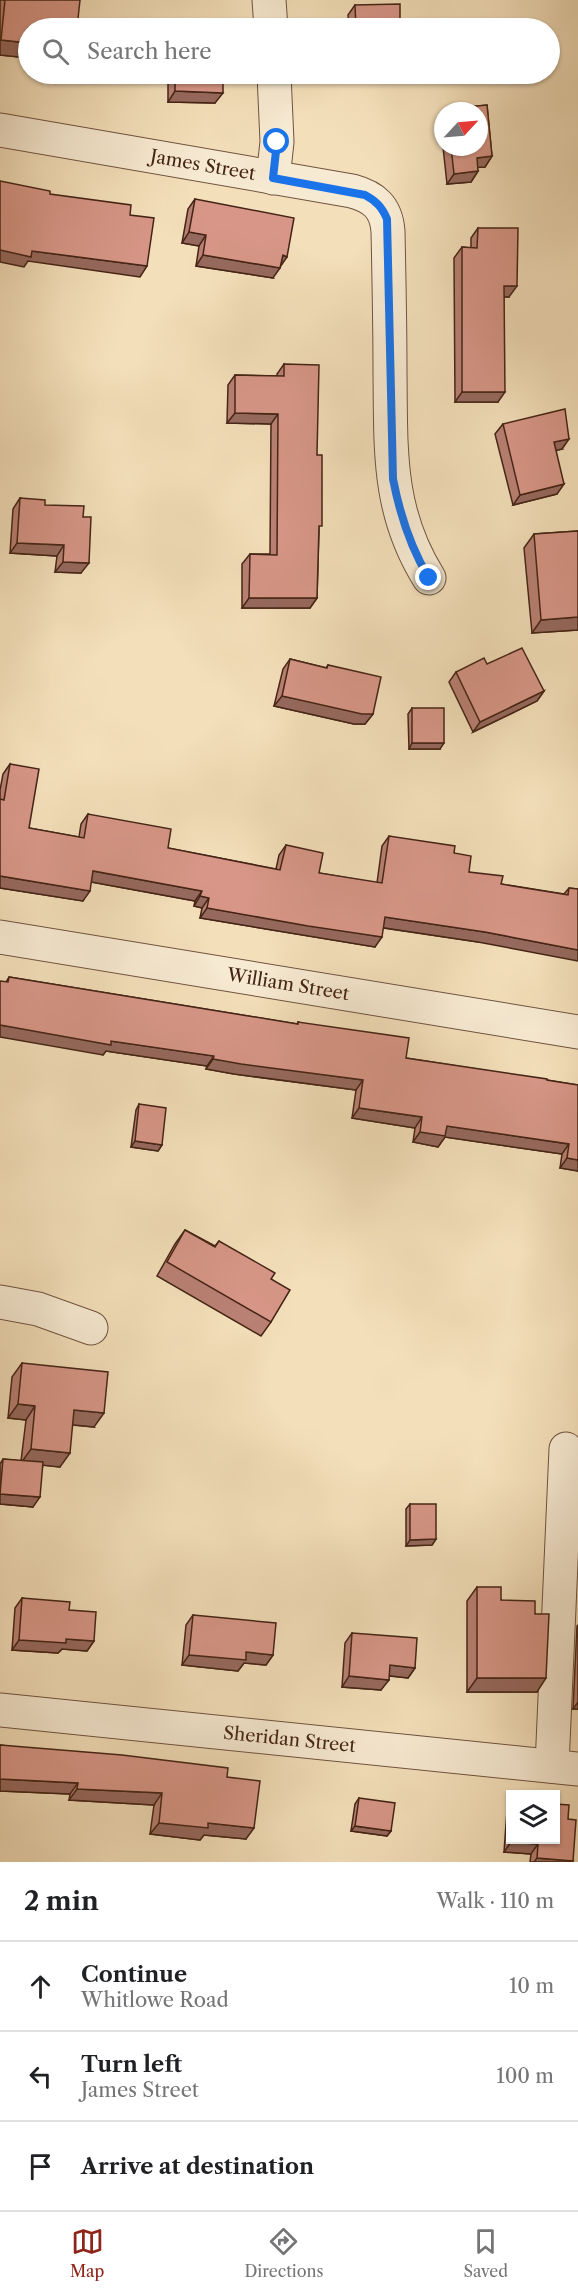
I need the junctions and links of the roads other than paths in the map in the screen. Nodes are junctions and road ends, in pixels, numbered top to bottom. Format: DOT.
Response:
graph roads {
  1 [pos="269,0"];
  2 [pos="270,18"];
  3 [pos="274,84"];
  4 [pos="0,130"];
  5 [pos="273,178"];
  6 [pos="429,578"];
  7 [pos="0,938"];
  8 [pos="578,1032"];
  9 [pos="0,1302"];
  10 [pos="91,1328"];
  11 [pos="566,1449"];
  12 [pos="0,1710"];
  13 [pos="565,1768"];
  1 -- 2 [label="street"];
  3 -- 5 [label="street"];
  4 -- 5 [label="street, James Street"];
  5 -- 6 [label="street, James Street"];
  7 -- 8 [label="street, William Street"];
  9 -- 10 [label="street"];
  11 -- 13 [label="street"];
  12 -- 13 [label="street, Sheridan Street"];
}
